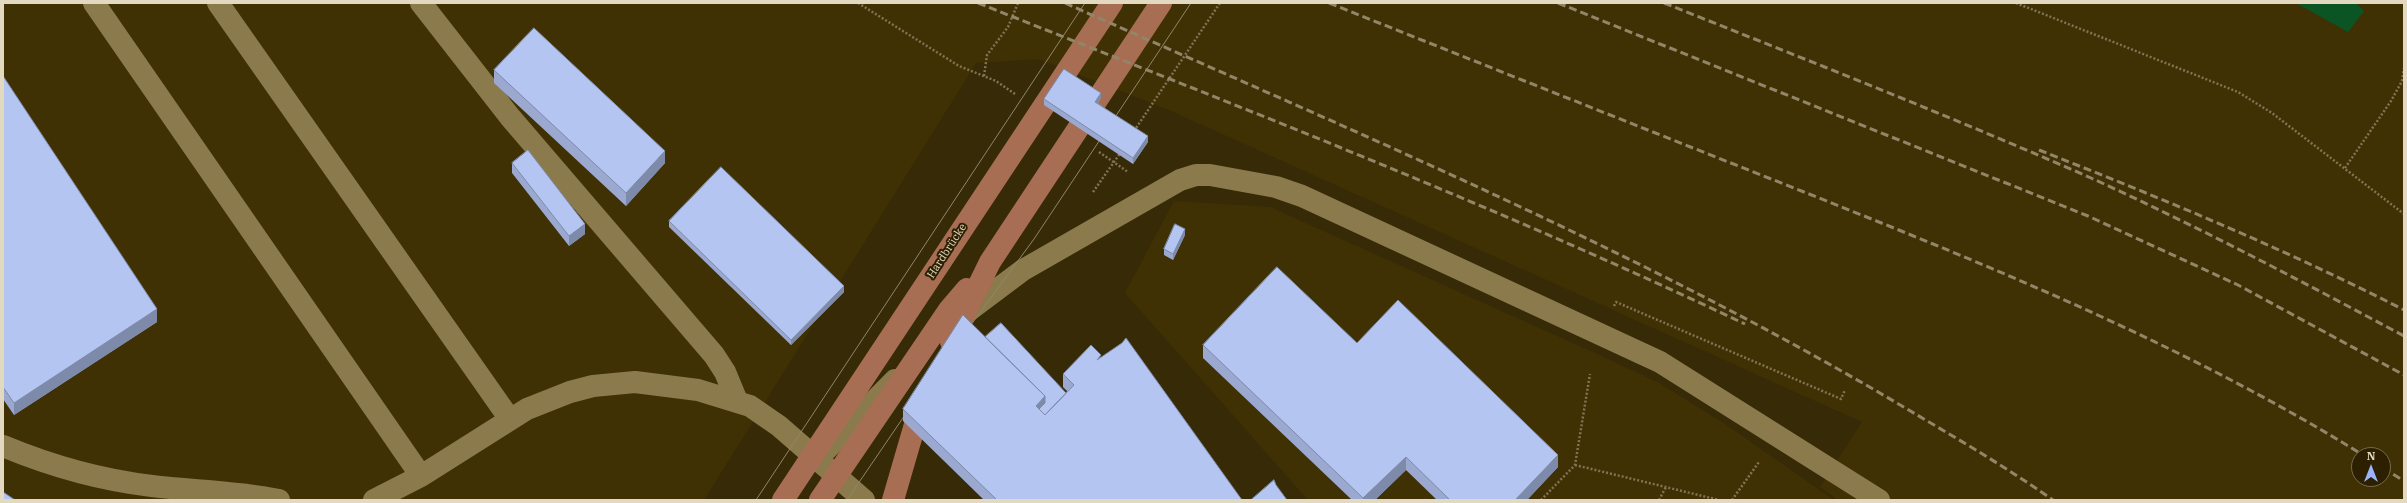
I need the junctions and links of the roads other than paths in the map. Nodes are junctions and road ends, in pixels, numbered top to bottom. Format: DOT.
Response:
graph roads {
  1 [pos="94,3"];
  2 [pos="218,3"];
  3 [pos="420,3"];
  4 [pos="1112,3"];
  5 [pos="1160,3"];
  6 [pos="990,262"];
  7 [pos="944,358"];
  8 [pos="932,386"];
  9 [pos="737,400"];
  10 [pos="509,418"];
  11 [pos="3,446"];
  12 [pos="817,459"];
  13 [pos="421,476"];
  14 [pos="279,500"];
  15 [pos="374,500"];
  16 [pos="783,500"];
  17 [pos="820,500"];
  18 [pos="864,500"];
  19 [pos="893,500"];
  20 [pos="1879,500"];
  1 -- 13 [label="lane"];
  2 -- 10 [label="lane"];
  3 -- 9 [label="lane"];
  4 -- 16 [label="main road, Hardbrücke"];
  5 -- 6 [label="main road"];
  6 -- 7 [label="main road"];
  6 -- 17 [label="main road"];
  8 -- 19 [label="main road"];
  9 -- 10 [label="lane"];
  9 -- 12 [label="lane"];
  10 -- 13 [label="lane"];
  11 -- 14 [label="lane"];
  12 -- 18 [label="lane"];
  12 -- 20 [label="lane"];
  13 -- 15 [label="lane"];
}
